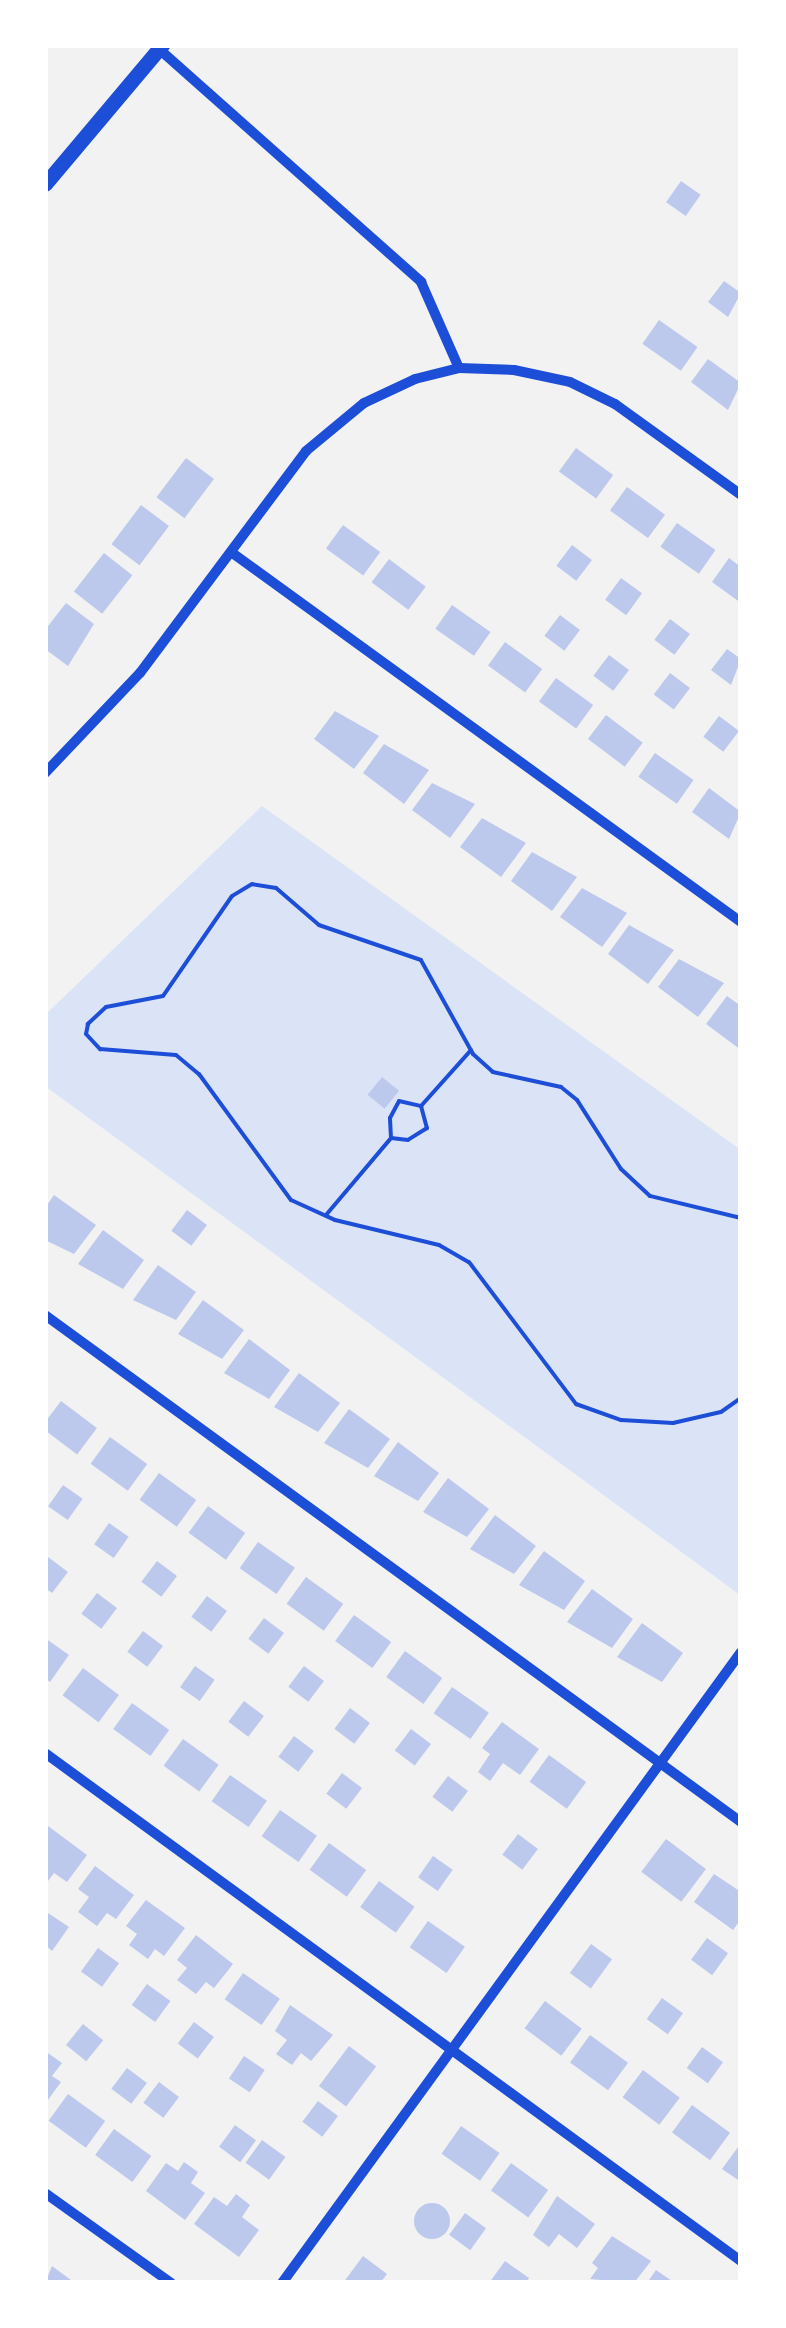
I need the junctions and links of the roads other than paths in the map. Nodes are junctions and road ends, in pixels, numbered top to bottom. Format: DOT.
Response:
graph roads {
  1 [pos="160,47"];
  2 [pos="45,184"];
  3 [pos="459,368"];
  4 [pos="741,495"];
  5 [pos="231,552"];
  6 [pos="45,773"];
  7 [pos="741,922"];
  8 [pos="45,1315"];
  9 [pos="741,1652"];
  10 [pos="45,1753"];
  11 [pos="660,1763"];
  12 [pos="741,1822"];
  13 [pos="452,2049"];
  14 [pos="45,2193"];
  15 [pos="741,2261"];
  16 [pos="171,2283"];
  17 [pos="282,2283"];
  1 -- 2 [label="street"];
  1 -- 3 [label="street"];
  3 -- 4 [label="street"];
  3 -- 5 [label="street"];
  5 -- 6 [label="street"];
  5 -- 7 [label="street"];
  8 -- 11 [label="street"];
  9 -- 11 [label="street"];
  10 -- 13 [label="street"];
  11 -- 12 [label="street"];
  11 -- 13 [label="street"];
  13 -- 15 [label="street"];
  13 -- 17 [label="street"];
  14 -- 16 [label="street"];
}
